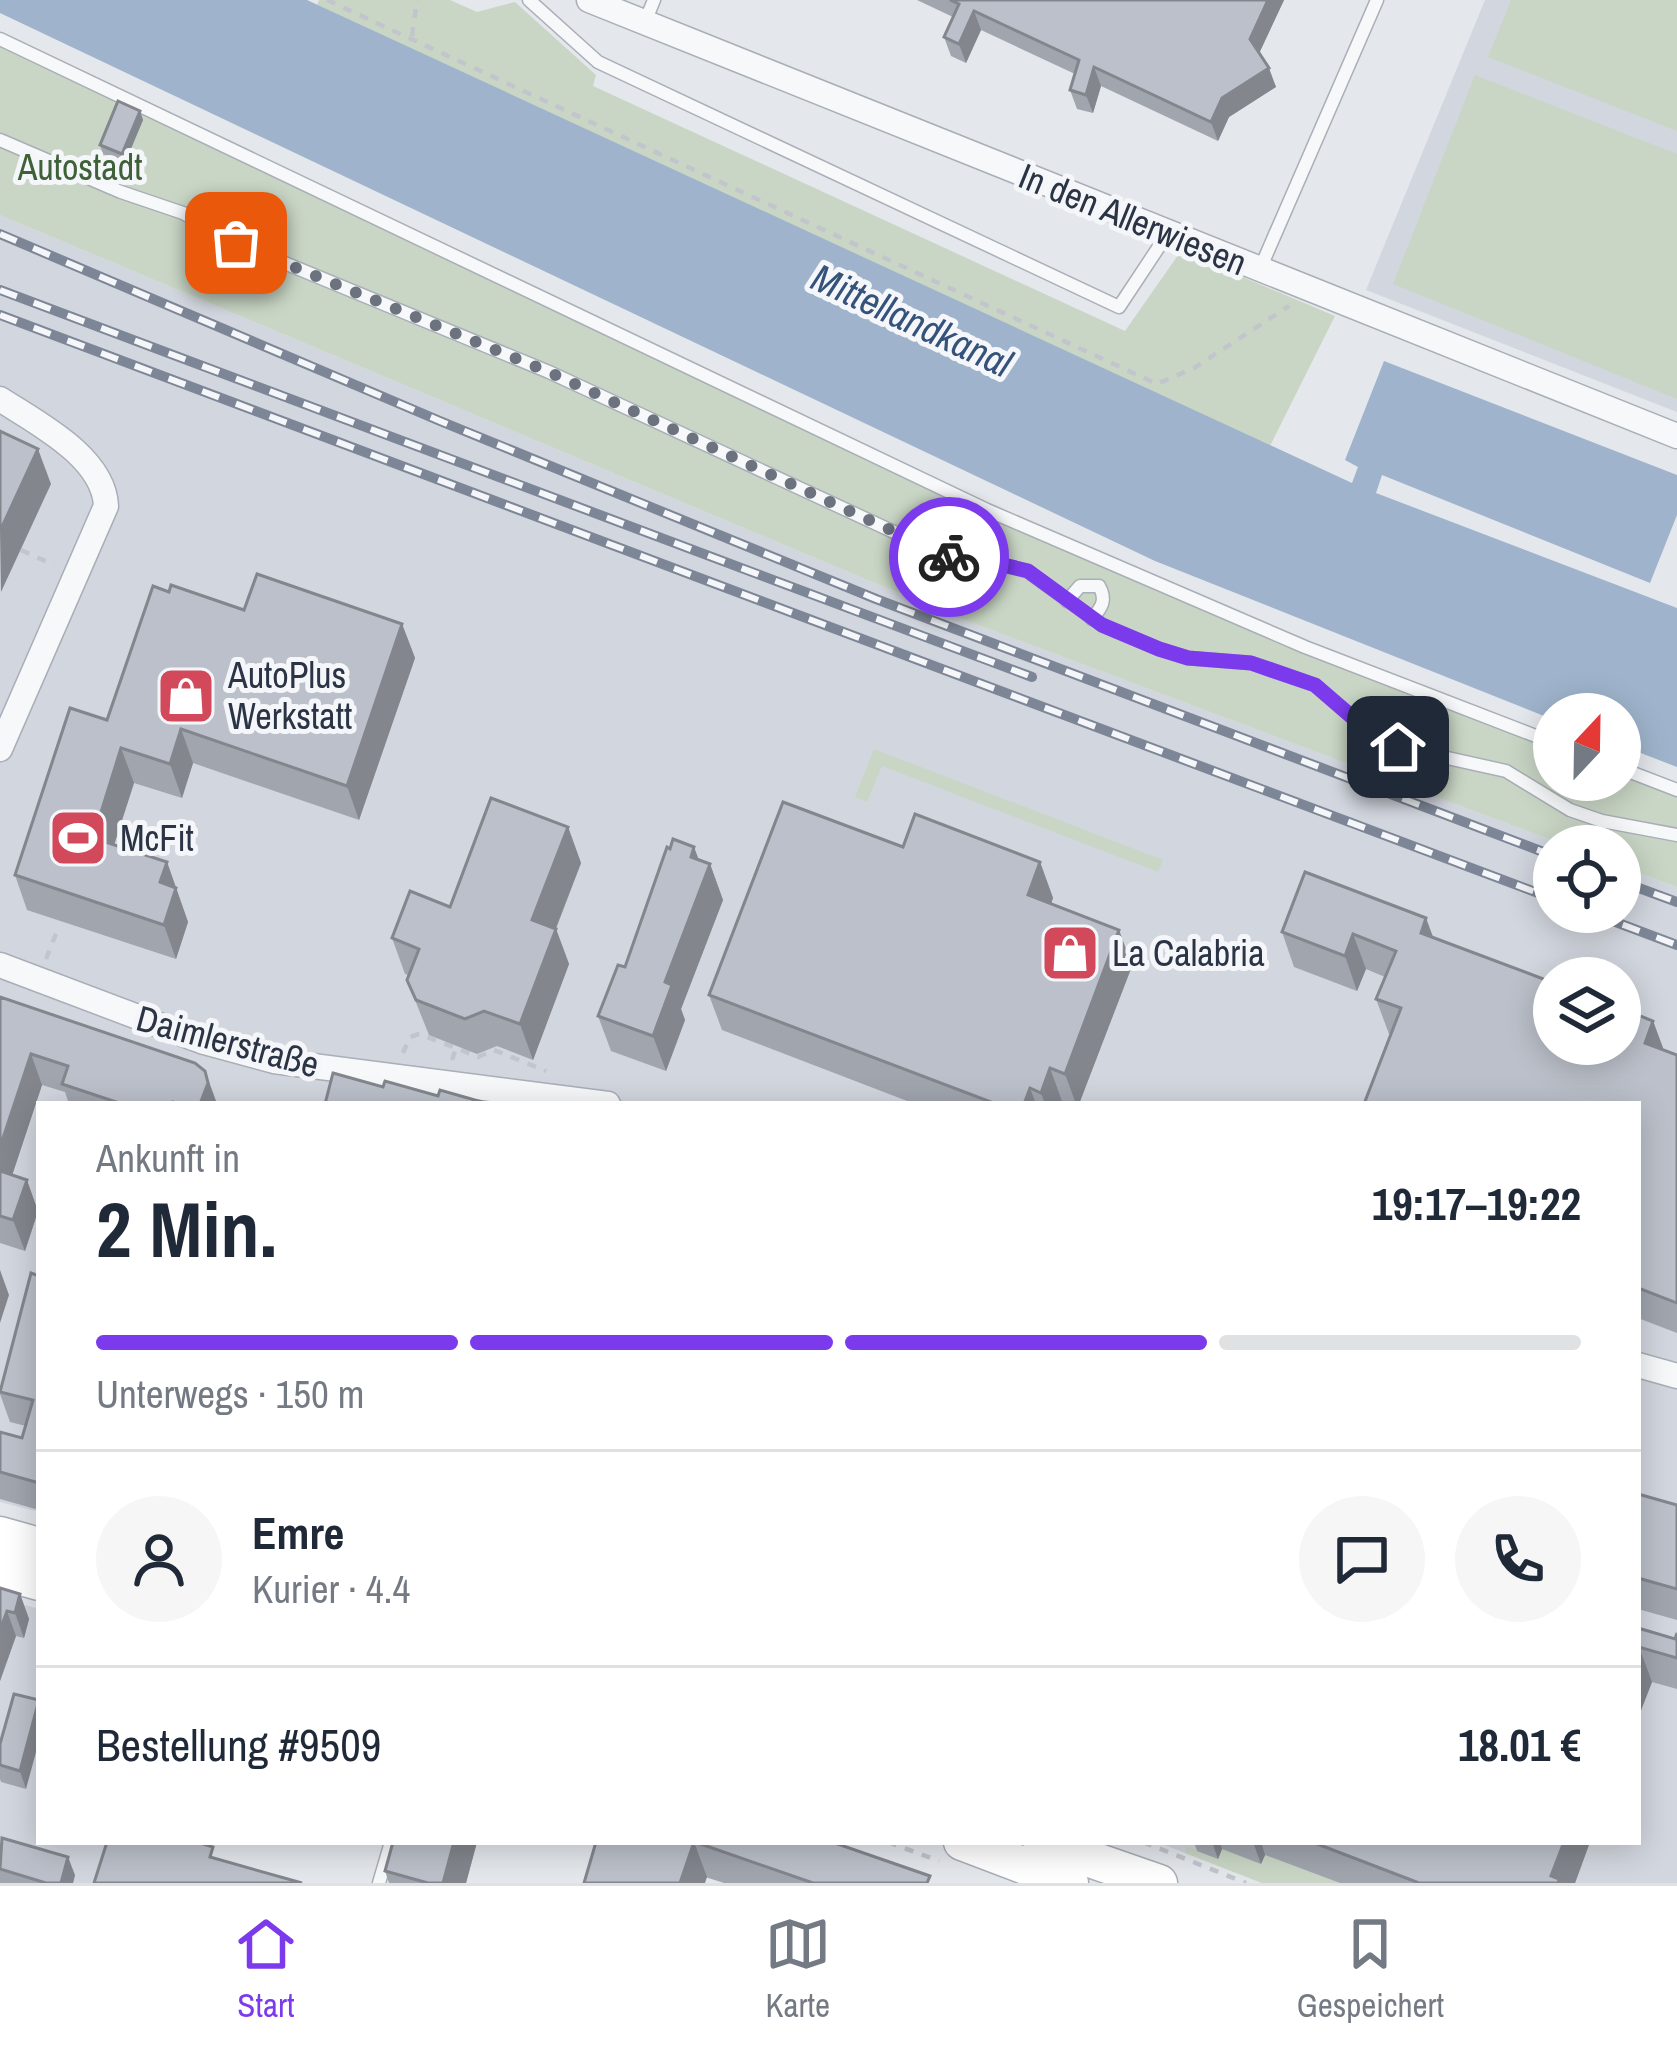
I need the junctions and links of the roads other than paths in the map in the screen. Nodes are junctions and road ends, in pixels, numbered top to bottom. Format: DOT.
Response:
graph roads {
  1 [pos="529,0"];
  2 [pos="589,0"];
  3 [pos="1377,0"];
  4 [pos="650,11"];
  5 [pos="0,39"];
  6 [pos="0,140"];
  7 [pos="1168,233"];
  8 [pos="1260,270"];
  9 [pos="0,399"];
  10 [pos="1677,436"];
  11 [pos="1067,601"];
  12 [pos="1092,619"];
  13 [pos="1533,735"];
  14 [pos="0,748"];
  15 [pos="1641,776"];
  16 [pos="1677,790"];
  17 [pos="1677,835"];
  18 [pos="0,965"];
  19 [pos="584,1101"];
  20 [pos="1641,1366"];
  21 [pos="1677,1376"];
  22 [pos="0,1535"];
  23 [pos="36,1545"];
  24 [pos="0,1571"];
  25 [pos="36,1581"];
  26 [pos="390,1845"];
  27 [pos="971,1845"];
  28 [pos="1049,1870"];
  29 [pos="379,1883"];
  30 [pos="1159,1883"];
  1 -- 7 [label="lane"];
  2 -- 4 [label="street, In den Allerwiesen"];
  3 -- 8 [label="lane"];
  4 -- 7 [label="street, In den Allerwiesen"];
  5 -- 13 [label="lane"];
  6 -- 11 [label="lane"];
  7 -- 8 [label="street, In den Allerwiesen"];
  8 -- 10 [label="street, In den Allerwiesen"];
  9 -- 14 [label="street"];
  11 -- 12 [label="lane"];
  11 -- 12 [label="lane"];
  12 -- 17 [label="lane"];
  15 -- 16 [label="lane"];
  18 -- 19 [label="street, Daimlerstraße"];
  20 -- 21 [label="street"];
  22 -- 23 [label="main road"];
  24 -- 25 [label="main road"];
  26 -- 29 [label="lane"];
  27 -- 28 [label="main road"];
  28 -- 30 [label="main road"];
}
